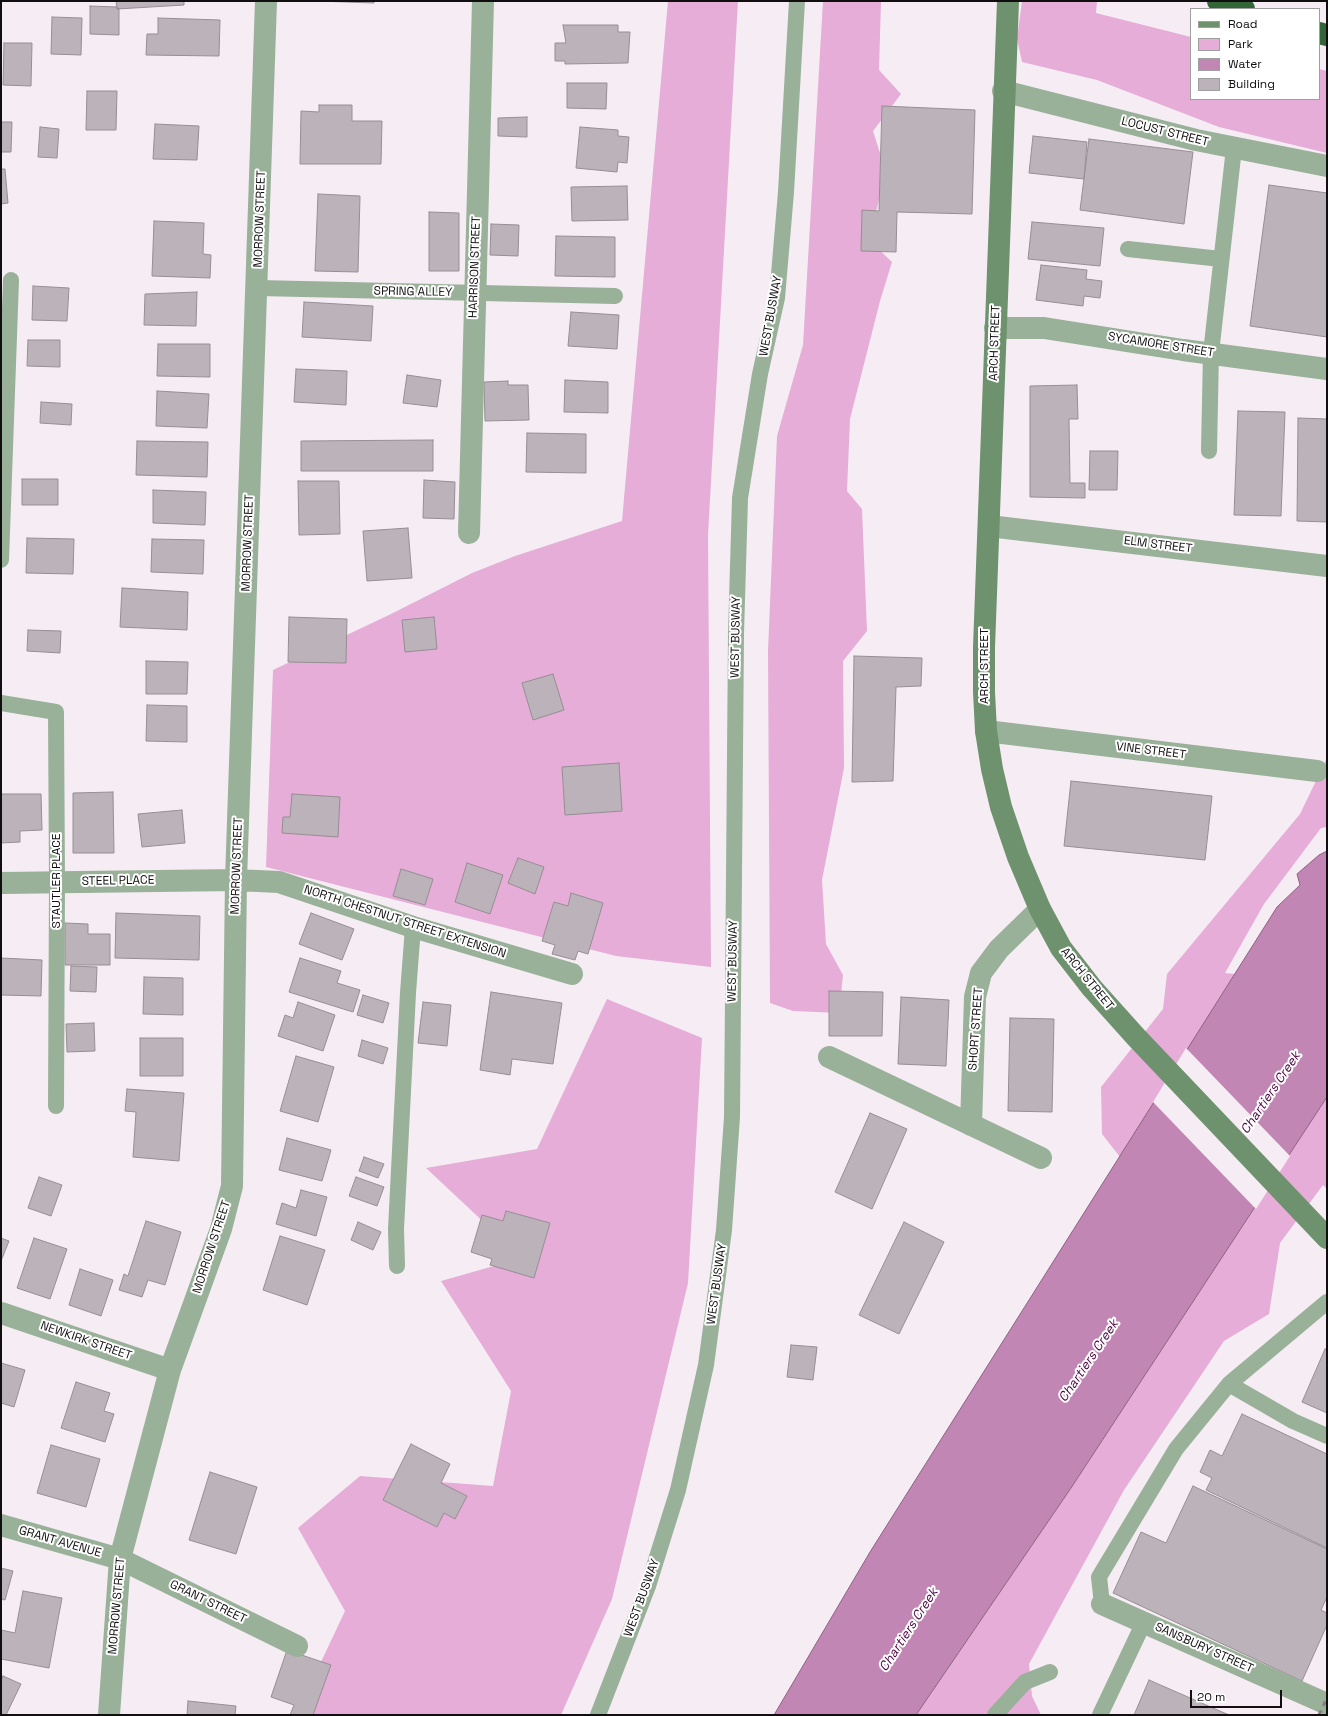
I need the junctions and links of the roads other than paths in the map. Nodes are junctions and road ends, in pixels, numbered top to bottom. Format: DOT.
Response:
graph roads {
  1 [pos="266,1"];
  2 [pos="483,1"];
  3 [pos="798,1"];
  4 [pos="1008,1"];
  5 [pos="1218,1"];
  6 [pos="1241,8"];
  7 [pos="1004,91"];
  8 [pos="1234,148"];
  9 [pos="1327,166"];
  10 [pos="1128,249"];
  11 [pos="1221,259"];
  12 [pos="11,280"];
  13 [pos="258,288"];
  14 [pos="474,294"];
  15 [pos="615,296"];
  16 [pos="995,328"];
  17 [pos="1211,353"];
  18 [pos="1327,369"];
  19 [pos="1209,451"];
  20 [pos="990,526"];
  21 [pos="469,533"];
  22 [pos="1,560"];
  23 [pos="1327,566"];
  24 [pos="1,703"];
  25 [pos="986,731"];
  26 [pos="1317,771"];
  27 [pos="236,880"];
  28 [pos="57,882"];
  29 [pos="1,883"];
  30 [pos="1040,909"];
  31 [pos="413,927"];
  32 [pos="572,974"];
  33 [pos="829,1057"];
  34 [pos="56,1106"];
  35 [pos="971,1125"];
  36 [pos="1041,1158"];
  37 [pos="1327,1238"];
  38 [pos="397,1266"];
  39 [pos="1327,1302"];
  40 [pos="1,1313"];
  41 [pos="170,1370"];
  42 [pos="1229,1384"];
  43 [pos="1327,1436"];
  44 [pos="1,1524"];
  45 [pos="120,1559"];
  46 [pos="1102,1604"];
  47 [pos="1144,1622"];
  48 [pos="297,1646"];
  49 [pos="1050,1672"];
  50 [pos="1327,1704"];
  51 [pos="108,1715"];
  52 [pos="598,1715"];
  53 [pos="995,1715"];
  54 [pos="1100,1715"];
  1 -- 13 [label="street, MORROW STREET"];
  2 -- 14 [label="street, HARRISON STREET"];
  3 -- 52 [label="lane, WEST BUSWAY"];
  4 -- 7 [label="street, ARCH STREET"];
  5 -- 6 [label="highway"];
  7 -- 8 [label="street, LOCUST STREET"];
  7 -- 16 [label="street, ARCH STREET"];
  8 -- 9 [label="street, LOCUST STREET"];
  8 -- 11 [label="lane"];
  10 -- 11 [label="lane"];
  11 -- 17 [label="lane"];
  12 -- 22 [label="lane"];
  13 -- 14 [label="lane, SPRING ALLEY"];
  13 -- 27 [label="street, MORROW STREET"];
  14 -- 15 [label="lane, SPRING ALLEY"];
  14 -- 21 [label="street, HARRISON STREET"];
  16 -- 17 [label="street, SYCAMORE STREET"];
  16 -- 20 [label="street, ARCH STREET"];
  17 -- 18 [label="street, SYCAMORE STREET"];
  17 -- 19 [label="lane"];
  20 -- 23 [label="street, ELM STREET"];
  20 -- 25 [label="street, ARCH STREET"];
  24 -- 28 [label="lane, STAUTLER PLACE"];
  25 -- 26 [label="street, VINE STREET"];
  25 -- 30 [label="street, ARCH STREET"];
  27 -- 28 [label="street, STEEL PLACE"];
  27 -- 31 [label="street, NORTH CHESTNUT STREET EXTENSION"];
  27 -- 41 [label="street, MORROW STREET"];
  28 -- 29 [label="street, STEEL PLACE"];
  28 -- 34 [label="lane, STAUTLER PLACE"];
  30 -- 35 [label="street, SHORT STREET"];
  30 -- 37 [label="street, ARCH STREET"];
  31 -- 32 [label="street, NORTH CHESTNUT STREET EXTENSION"];
  31 -- 38 [label="lane"];
  33 -- 35 [label="street"];
  35 -- 36 [label="street"];
  39 -- 42 [label="lane"];
  40 -- 41 [label="street, NEWKIRK STREET"];
  41 -- 45 [label="street, MORROW STREET"];
  42 -- 43 [label="lane"];
  42 -- 46 [label="lane"];
  44 -- 45 [label="street, GRANT AVENUE"];
  45 -- 48 [label="street, GRANT STREET"];
  45 -- 51 [label="street, MORROW STREET"];
  46 -- 47 [label="street, SANSBURY STREET"];
  47 -- 50 [label="street, SANSBURY STREET"];
  47 -- 54 [label="lane"];
  49 -- 53 [label="lane"];
}
